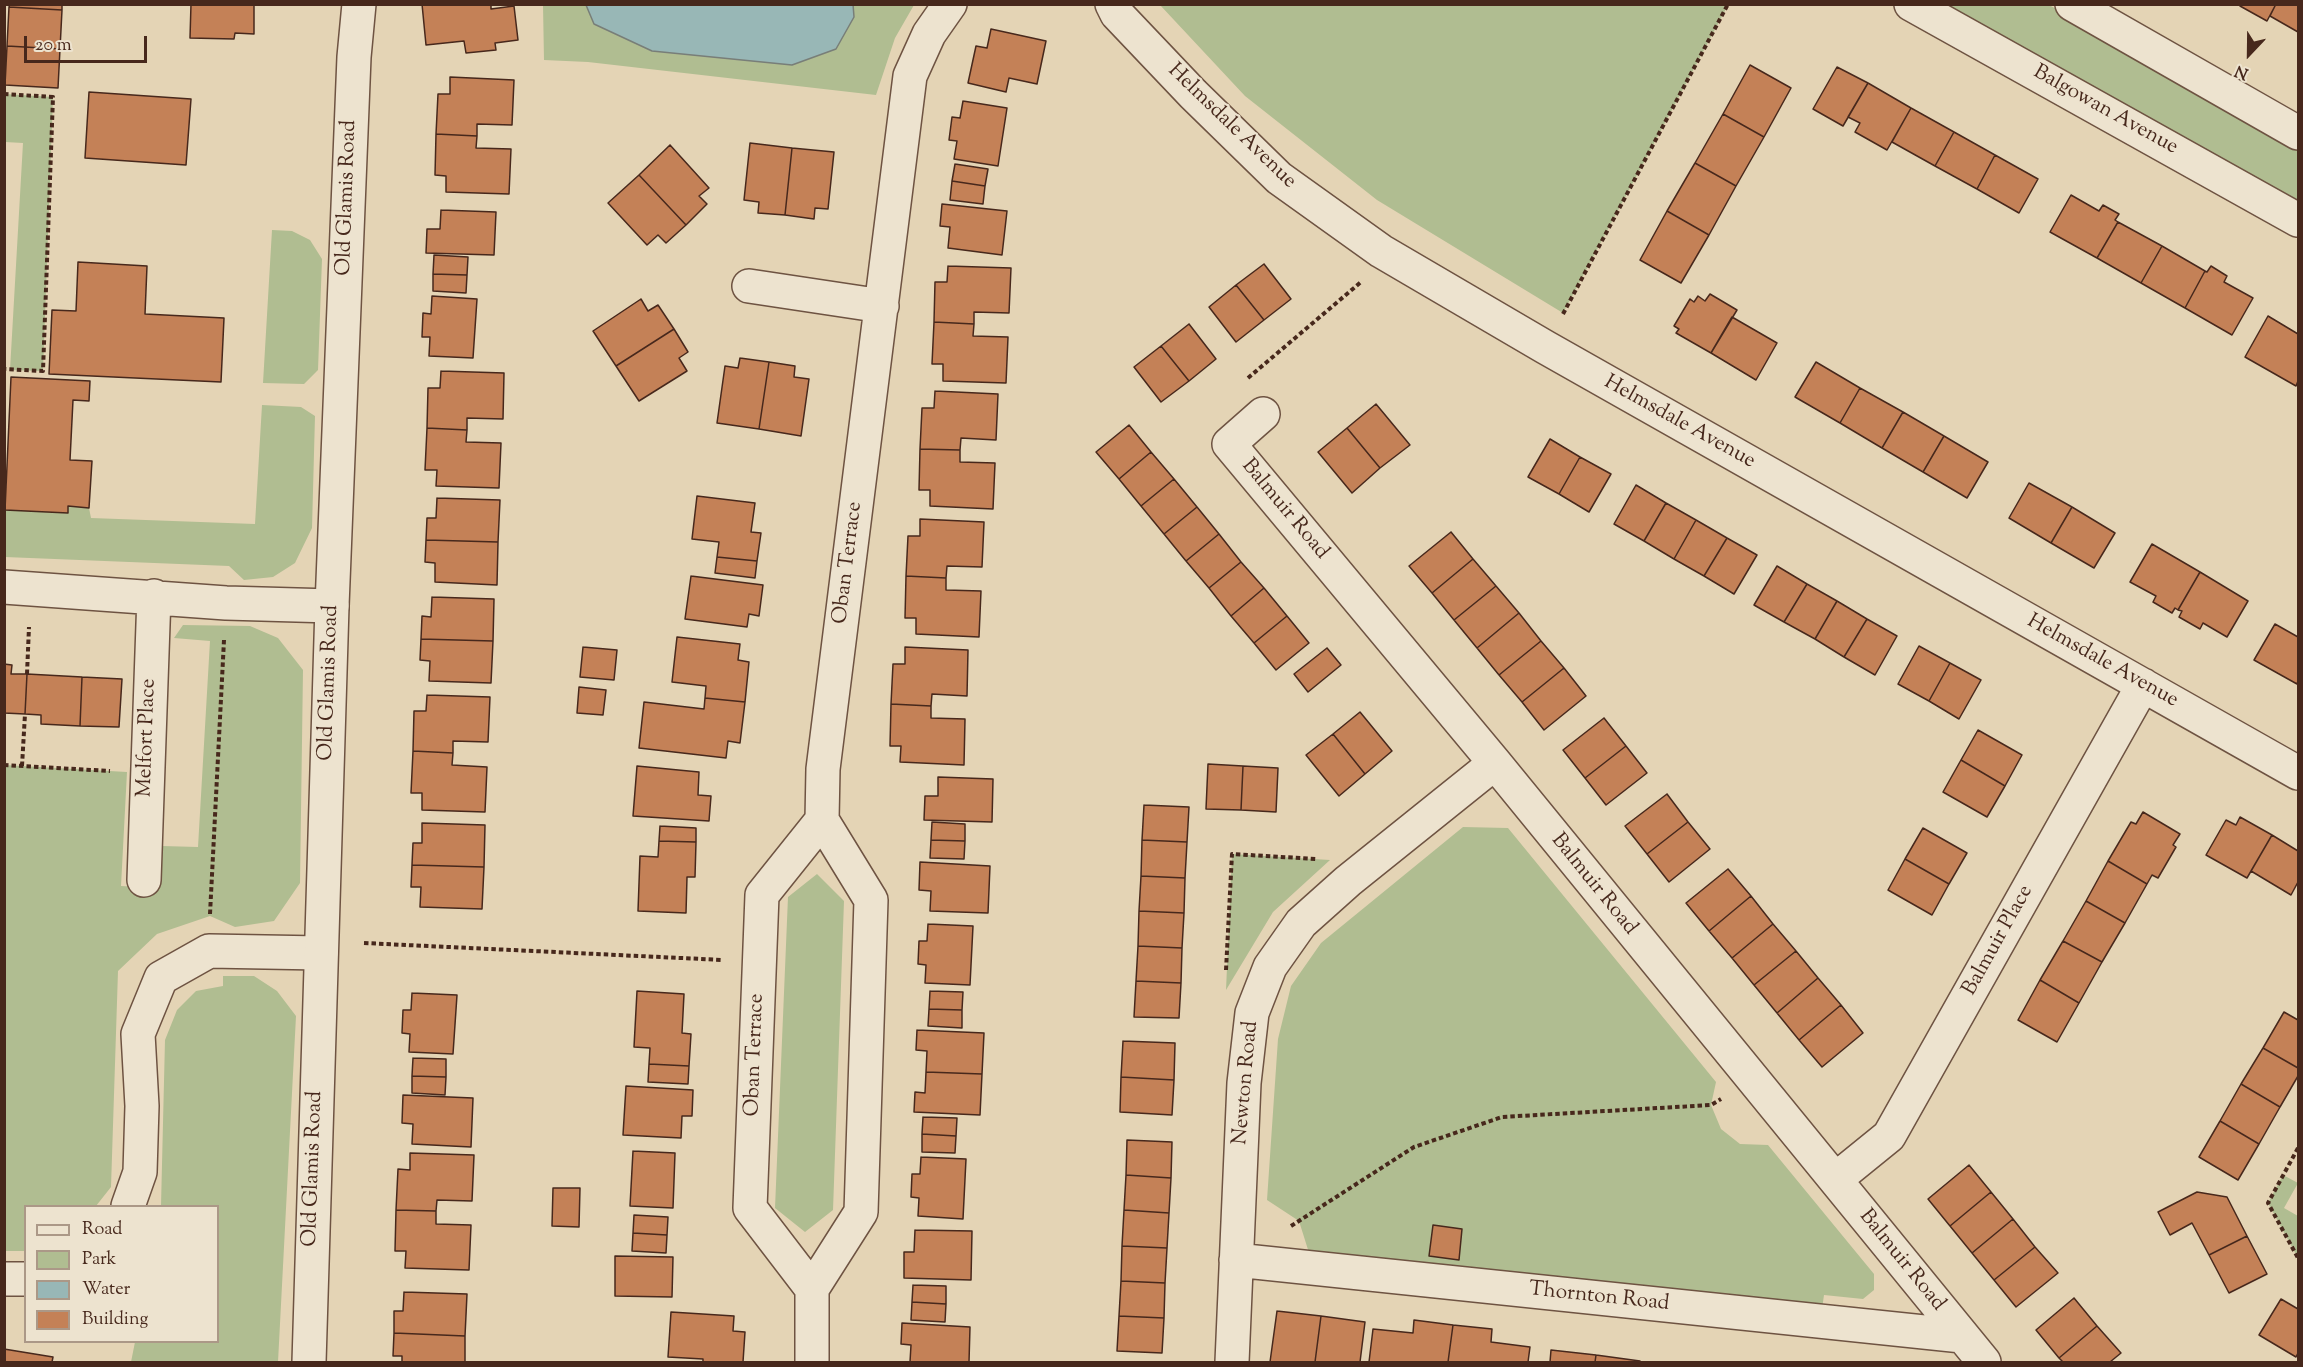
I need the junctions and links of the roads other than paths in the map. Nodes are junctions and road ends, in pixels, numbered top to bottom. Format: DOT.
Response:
graph roads {
  1 [pos="359,4"];
  2 [pos="950,4"];
  3 [pos="1112,4"];
  4 [pos="1911,4"];
  5 [pos="2072,4"];
  6 [pos="2298,133"];
  7 [pos="2298,220"];
  8 [pos="749,286"];
  9 [pos="882,306"];
  10 [pos="1263,414"];
  11 [pos="18,588"];
  12 [pos="154,596"];
  13 [pos="332,606"];
  14 [pos="2143,685"];
  15 [pos="1495,763"];
  16 [pos="2298,773"];
  17 [pos="822,820"];
  18 [pos="144,880"];
  19 [pos="321,953"];
  20 [pos="1836,1179"];
  21 [pos="128,1205"];
  22 [pos="1236,1260"];
  23 [pos="4,1279"];
  24 [pos="24,1279"];
  25 [pos="812,1289"];
  26 [pos="1962,1336"];
  27 [pos="309,1362"];
  28 [pos="812,1362"];
  29 [pos="1232,1362"];
  30 [pos="1984,1362"];
  1 -- 13 [label="street, Old Glamis Road"];
  2 -- 9 [label="street, Oban Terrace"];
  3 -- 14 [label="street, Helmsdale Avenue"];
  4 -- 7 [label="street, Balgowan Avenue"];
  5 -- 6 [label="street"];
  8 -- 9 [label="street"];
  9 -- 17 [label="street, Oban Terrace"];
  10 -- 15 [label="street, Balmuir Road"];
  11 -- 12 [label="street"];
  12 -- 13 [label="street"];
  12 -- 18 [label="street, Melfort Place"];
  13 -- 19 [label="street, Old Glamis Road"];
  14 -- 16 [label="street, Helmsdale Avenue"];
  14 -- 20 [label="street, Balmuir Place"];
  15 -- 20 [label="street, Balmuir Road"];
  15 -- 22 [label="street, Newton Road"];
  17 -- 25 [label="street"];
  17 -- 25 [label="street, Oban Terrace"];
  19 -- 21 [label="street"];
  19 -- 27 [label="street, Old Glamis Road"];
  20 -- 26 [label="street, Balmuir Road"];
  22 -- 26 [label="street, Thornton Road"];
  22 -- 29 [label="street, Newton Road"];
  23 -- 24 [label="street"];
  25 -- 28 [label="street"];
  26 -- 30 [label="street, Balmuir Road"];
}
